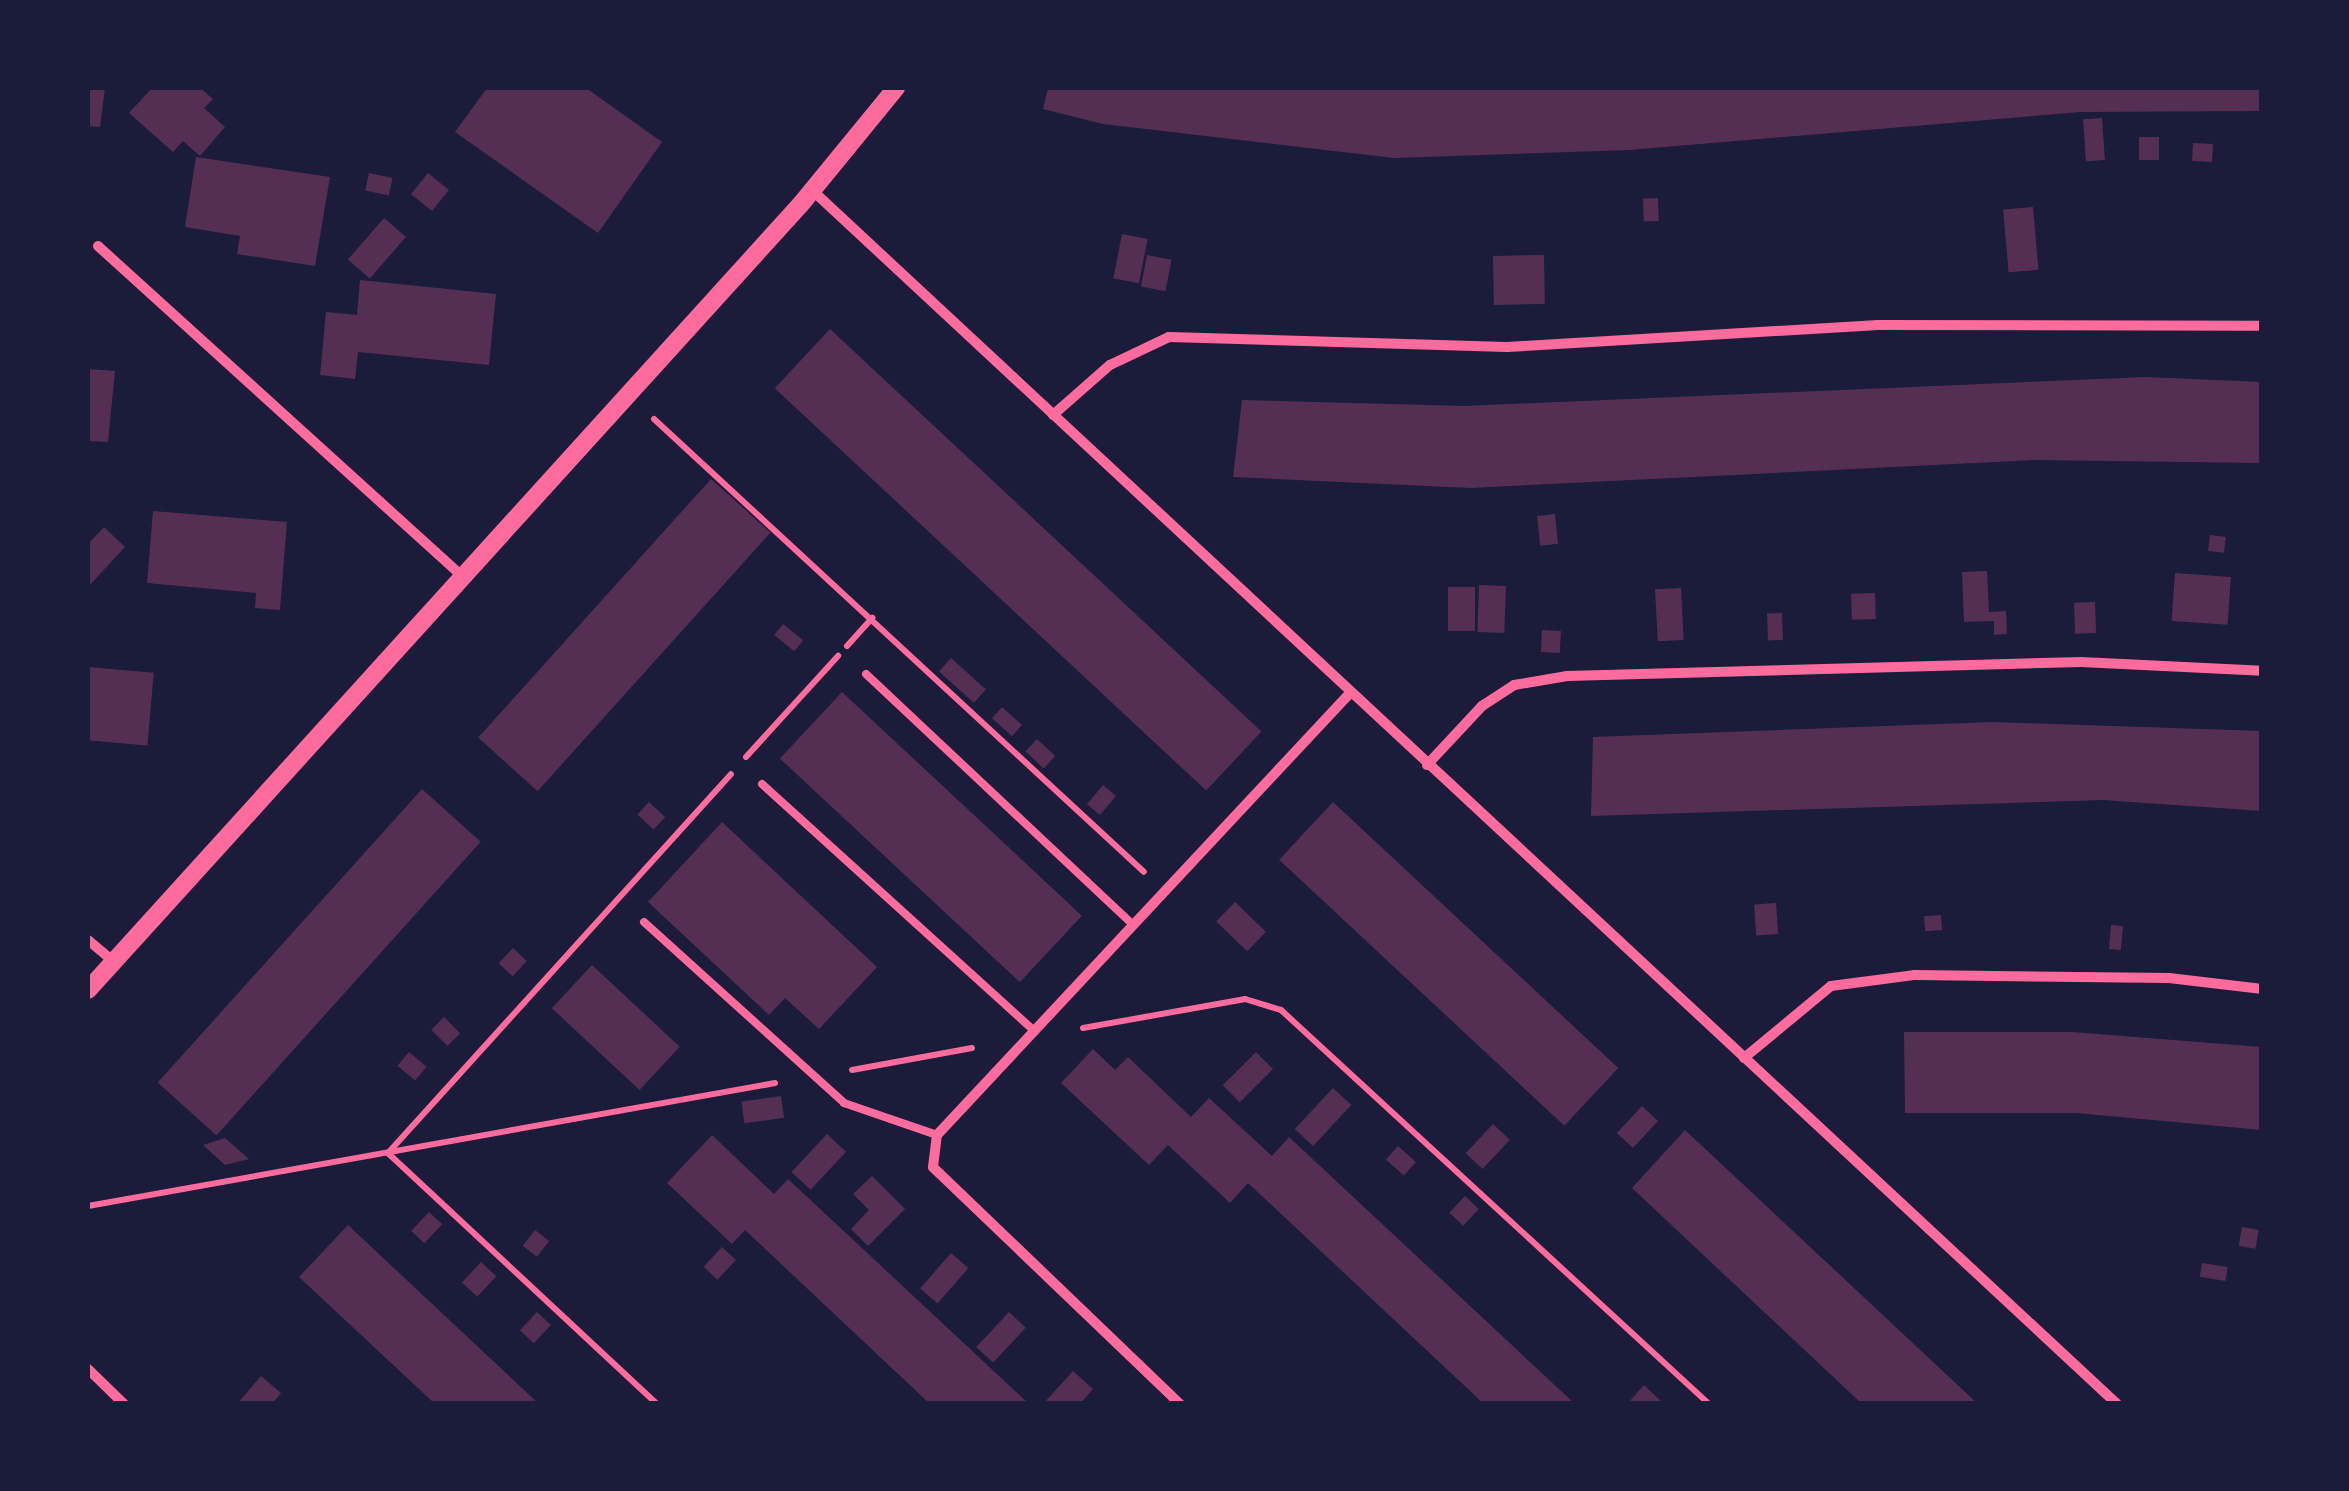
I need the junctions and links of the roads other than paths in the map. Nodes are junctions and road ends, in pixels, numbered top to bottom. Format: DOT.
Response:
graph roads {
  1 [pos="896,88"];
  2 [pos="812,190"];
  3 [pos="98,246"];
  4 [pos="2262,326"];
  5 [pos="1054,415"];
  6 [pos="464,578"];
  7 [pos="2262,672"];
  8 [pos="866,674"];
  9 [pos="1350,693"];
  10 [pos="1428,765"];
  11 [pos="762,784"];
  12 [pos="644,922"];
  13 [pos="1132,924"];
  14 [pos="88,940"];
  15 [pos="113,962"];
  16 [pos="2262,988"];
  17 [pos="88,990"];
  18 [pos="1028,1034"];
  19 [pos="1744,1058"];
  20 [pos="937,1135"];
  21 [pos="88,1369"];
  22 [pos="124,1404"];
  23 [pos="1180,1404"];
  24 [pos="2117,1404"];
  1 -- 2 [label="street"];
  2 -- 5 [label="street"];
  2 -- 6 [label="street"];
  3 -- 6 [label="street"];
  4 -- 5 [label="street"];
  5 -- 9 [label="street"];
  6 -- 15 [label="street"];
  7 -- 10 [label="street"];
  8 -- 13 [label="lane"];
  9 -- 10 [label="street"];
  9 -- 13 [label="street"];
  10 -- 19 [label="street"];
  11 -- 18 [label="lane"];
  12 -- 20 [label="lane"];
  13 -- 18 [label="street"];
  14 -- 15 [label="street"];
  15 -- 17 [label="street"];
  16 -- 19 [label="street"];
  18 -- 20 [label="street"];
  19 -- 24 [label="street"];
  20 -- 23 [label="street"];
  21 -- 22 [label="street"];
}
